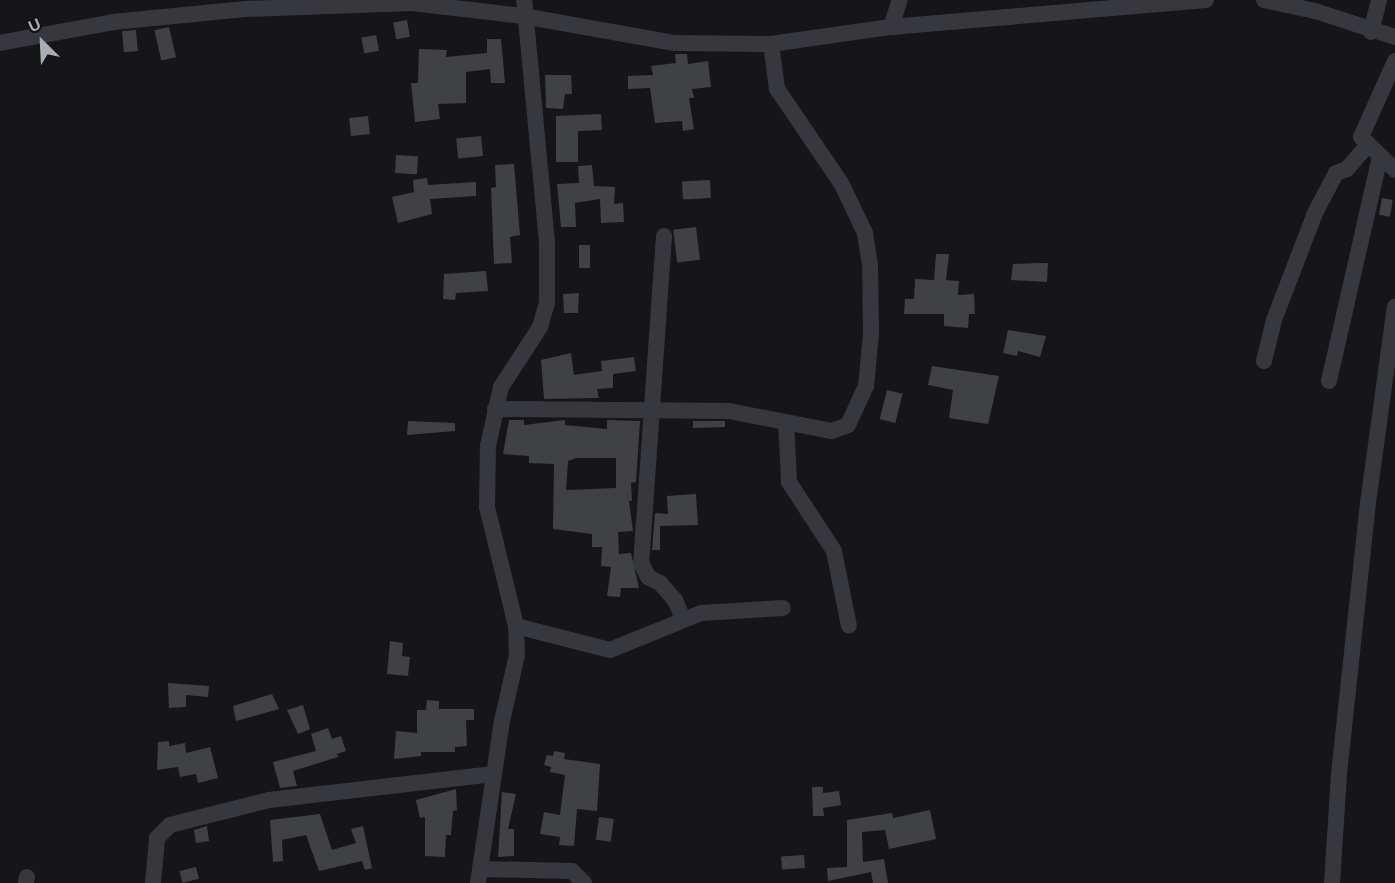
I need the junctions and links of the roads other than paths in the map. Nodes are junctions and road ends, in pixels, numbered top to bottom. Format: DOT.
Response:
graph roads {
  1 [pos="900,0"];
  2 [pos="1206,0"];
  3 [pos="1264,0"];
  4 [pos="1379,0"];
  5 [pos="524,8"];
  6 [pos="891,27"];
  7 [pos="1371,32"];
  8 [pos="1395,37"];
  9 [pos="0,43"];
  10 [pos="771,44"];
  11 [pos="1395,60"];
  12 [pos="1373,151"];
  13 [pos="1395,170"];
  14 [pos="664,236"];
  15 [pos="1395,307"];
  16 [pos="1264,361"];
  17 [pos="1329,381"];
  18 [pos="495,409"];
  19 [pos="650,410"];
  20 [pos="786,422"];
  21 [pos="783,608"];
  22 [pos="683,619"];
  23 [pos="516,626"];
  24 [pos="849,626"];
  25 [pos="494,774"];
  26 [pos="479,876"];
  27 [pos="153,883"];
  28 [pos="584,883"];
  29 [pos="1332,883"];
  1 -- 6 [label="street"];
  2 -- 6 [label="street"];
  3 -- 7 [label="street"];
  4 -- 7 [label="street"];
  5 -- 9 [label="street"];
  5 -- 10 [label="street"];
  5 -- 18 [label="street"];
  6 -- 10 [label="street"];
  7 -- 8 [label="street"];
  10 -- 20 [label="street"];
  11 -- 12 [label="street"];
  12 -- 13 [label="street"];
  12 -- 16 [label="street"];
  12 -- 17 [label="street"];
  14 -- 19 [label="street"];
  15 -- 29 [label="street"];
  18 -- 19 [label="street"];
  18 -- 23 [label="street"];
  19 -- 20 [label="street"];
  19 -- 22 [label="street"];
  20 -- 24 [label="street"];
  21 -- 22 [label="street"];
  22 -- 23 [label="street"];
  23 -- 25 [label="street"];
  25 -- 26 [label="street"];
  25 -- 27 [label="street"];
  26 -- 28 [label="street"];
}
